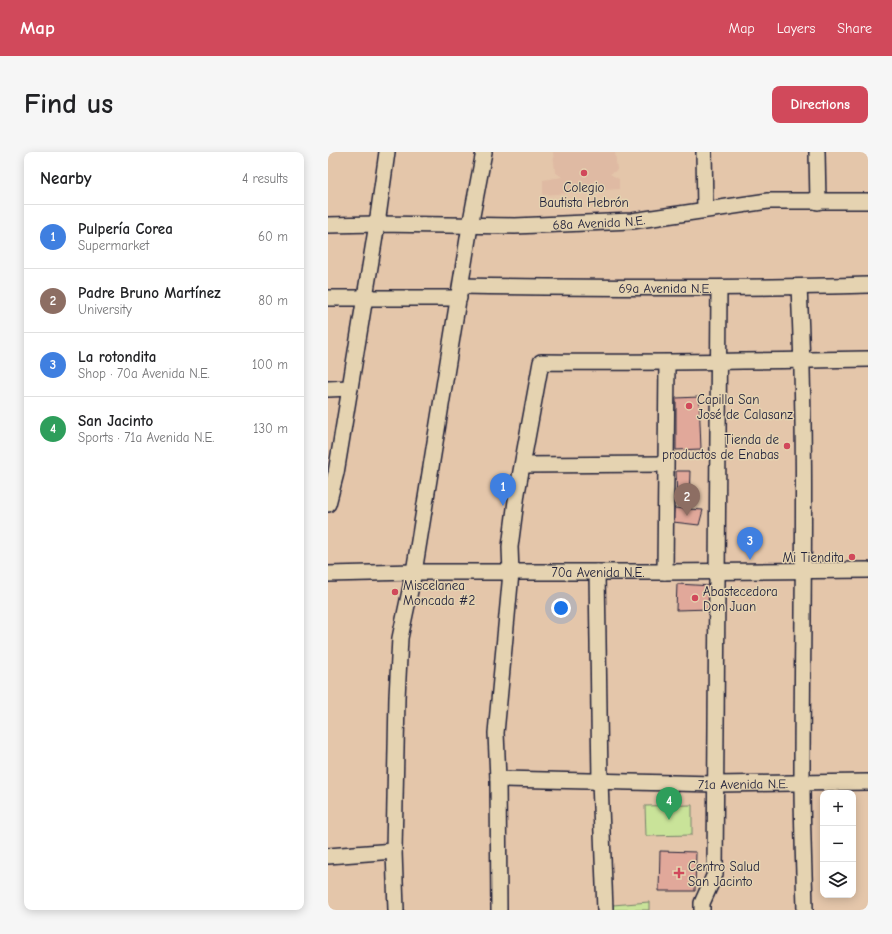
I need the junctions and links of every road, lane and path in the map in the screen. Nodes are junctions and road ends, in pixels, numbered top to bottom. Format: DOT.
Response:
graph roads {
  1 [pos="387,152"];
  2 [pos="484,152"];
  3 [pos="704,152"];
  4 [pos="817,152"];
  5 [pos="868,201"];
  6 [pos="818,202"];
  7 [pos="705,210"];
  8 [pos="377,224"];
  9 [pos="328,225"];
  10 [pos="470,226"];
  11 [pos="868,285"];
  12 [pos="799,287"];
  13 [pos="719,288"];
  14 [pos="460,292"];
  15 [pos="365,297"];
  16 [pos="328,298"];
  17 [pos="868,359"];
  18 [pos="802,360"];
  19 [pos="718,361"];
  20 [pos="667,363"];
  21 [pos="350,388"];
  22 [pos="328,389"];
  23 [pos="665,464"];
  24 [pos="523,465"];
  25 [pos="332,473"];
  26 [pos="328,504"];
  27 [pos="804,570"];
  28 [pos="868,570"];
  29 [pos="718,571"];
  30 [pos="414,572"];
  31 [pos="597,572"];
  32 [pos="665,572"];
  33 [pos="511,573"];
  34 [pos="328,574"];
  35 [pos="498,779"];
  36 [pos="600,781"];
  37 [pos="802,782"];
  38 [pos="868,782"];
  39 [pos="715,784"];
  40 [pos="394,851"];
  41 [pos="328,856"];
  42 [pos="396,910"];
  43 [pos="499,910"];
  44 [pos="605,910"];
  45 [pos="702,910"];
  46 [pos="805,910"];
  1 -- 8 [label="street"];
  2 -- 10 [label="street"];
  3 -- 7 [label="street"];
  4 -- 6 [label="street"];
  5 -- 6 [label="street, 68a Avenida N.E."];
  6 -- 7 [label="street, 68a Avenida N.E."];
  7 -- 10 [label="street, 68a Avenida N.E."];
  8 -- 9 [label="street, 68a Avenida N.E."];
  8 -- 10 [label="street, 68a Avenida N.E."];
  8 -- 15 [label="street"];
  10 -- 14 [label="street"];
  11 -- 12 [label="street, 69a Avenida N.E."];
  12 -- 13 [label="street, 69a Avenida N.E."];
  12 -- 18 [label="street"];
  13 -- 14 [label="street, 69a Avenida N.E."];
  13 -- 19 [label="street"];
  14 -- 15 [label="street, 69a Avenida N.E."];
  14 -- 30 [label="street"];
  15 -- 16 [label="street, 69a Avenida N.E."];
  15 -- 21 [label="street"];
  17 -- 18 [label="street"];
  18 -- 19 [label="street"];
  18 -- 27 [label="street"];
  19 -- 20 [label="street"];
  19 -- 29 [label="street"];
  20 -- 23 [label="street"];
  20 -- 24 [label="street"];
  21 -- 22 [label="street"];
  21 -- 25 [label="street"];
  23 -- 24 [label="street"];
  23 -- 32 [label="street"];
  24 -- 33 [label="street"];
  25 -- 26 [label="street"];
  27 -- 28 [label="street, 70a Avenida N.E."];
  27 -- 29 [label="street, 70a Avenida N.E."];
  27 -- 37 [label="street"];
  29 -- 32 [label="street, 70a Avenida N.E."];
  29 -- 39 [label="street"];
  30 -- 33 [label="street, 70a Avenida N.E."];
  30 -- 34 [label="street, 70a Avenida N.E."];
  30 -- 40 [label="street"];
  31 -- 32 [label="street, 70a Avenida N.E."];
  31 -- 33 [label="street, 70a Avenida N.E."];
  31 -- 36 [label="street"];
  33 -- 35 [label="street"];
  35 -- 36 [label="street, 71a Avenida N.E."];
  35 -- 43 [label="street"];
  36 -- 39 [label="street, 71a Avenida N.E."];
  36 -- 44 [label="street"];
  37 -- 38 [label="street, 71a Avenida N.E."];
  37 -- 39 [label="street, 71a Avenida N.E."];
  37 -- 46 [label="street"];
  39 -- 45 [label="street"];
  40 -- 41 [label="street"];
  40 -- 42 [label="street"];
}
